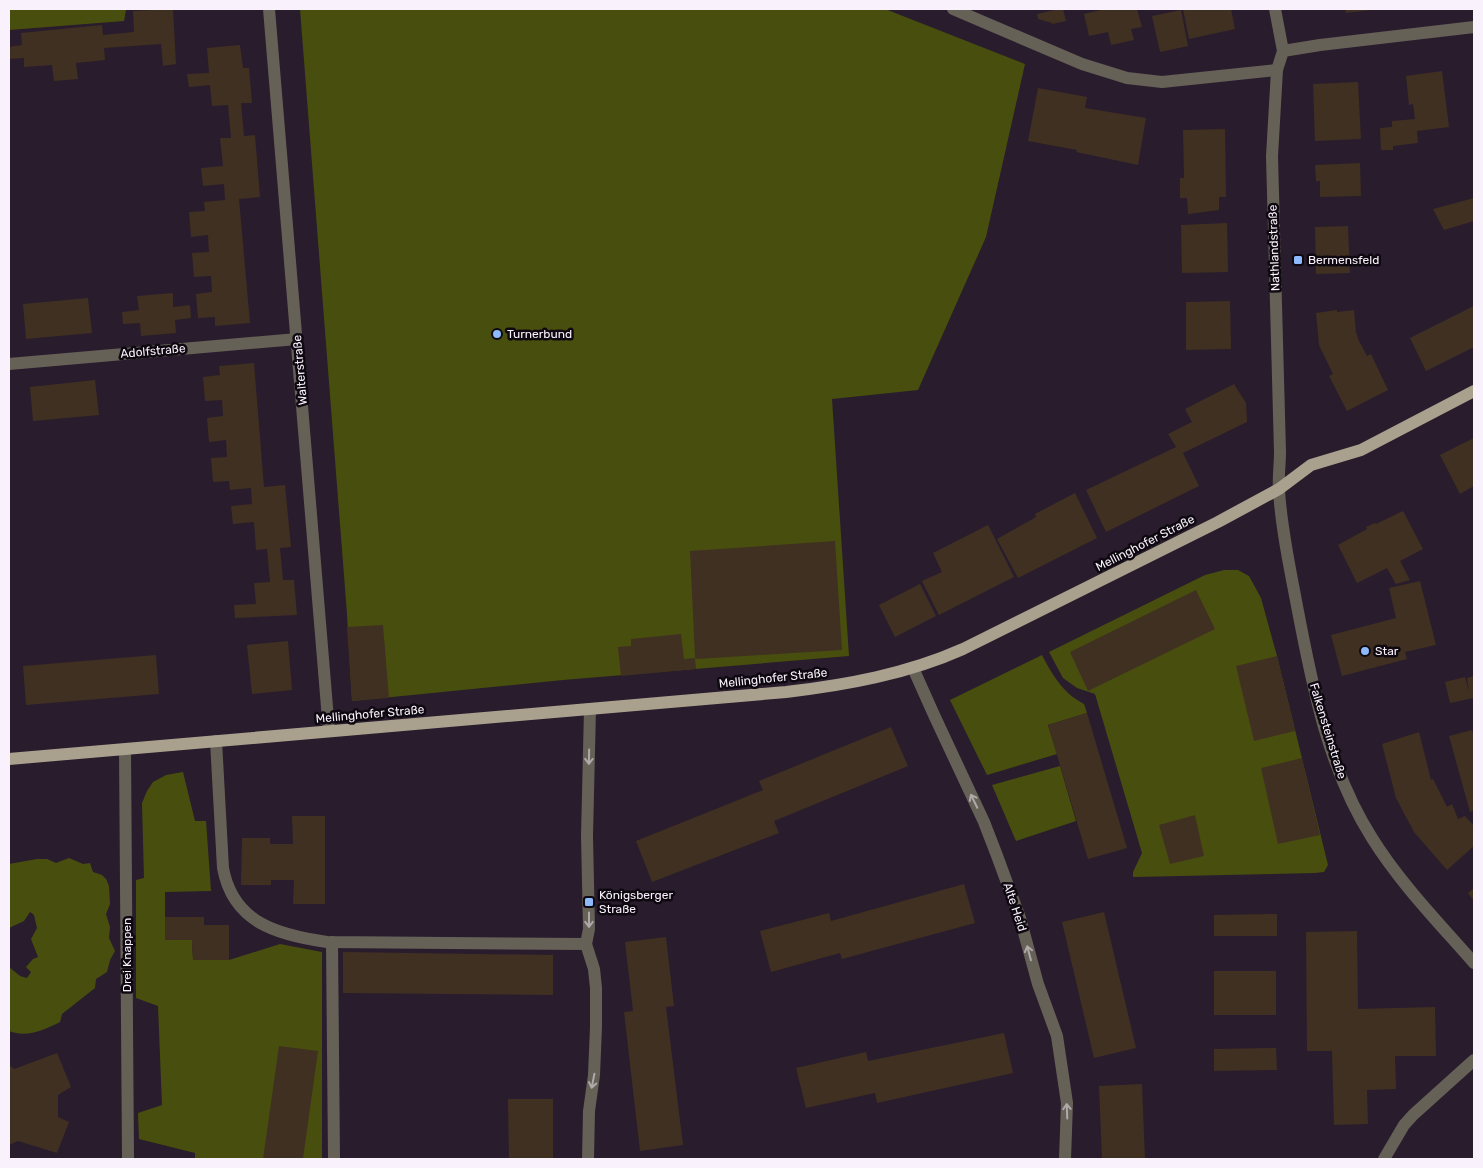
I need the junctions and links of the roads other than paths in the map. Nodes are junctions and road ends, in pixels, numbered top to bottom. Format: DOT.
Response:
graph roads {
  1 [pos="269,9"];
  2 [pos="953,9"];
  3 [pos="1275,9"];
  4 [pos="1474,27"];
  5 [pos="1283,51"];
  6 [pos="1276,70"];
  7 [pos="298,339"];
  8 [pos="9,364"];
  9 [pos="1474,391"];
  10 [pos="1279,489"];
  11 [pos="913,668"];
  12 [pos="590,709"];
  13 [pos="329,731"];
  14 [pos="216,741"];
  15 [pos="125,750"];
  16 [pos="9,759"];
  17 [pos="332,942"];
  18 [pos="586,944"];
  19 [pos="1474,963"];
  20 [pos="1474,1060"];
  21 [pos="128,1159"];
  22 [pos="334,1159"];
  23 [pos="588,1159"];
  24 [pos="1065,1159"];
  25 [pos="1384,1159"];
  1 -- 7 [label="street, Walterstraße"];
  2 -- 6 [label="street"];
  3 -- 5 [label="street"];
  4 -- 5 [label="street"];
  5 -- 6 [label="street, Nathlandstraße"];
  6 -- 10 [label="street, Nathlandstraße"];
  7 -- 8 [label="street, Adolfstraße"];
  7 -- 13 [label="street, Walterstraße"];
  9 -- 10 [label="main road, Mellinghofer Straße"];
  10 -- 11 [label="main road, Mellinghofer Straße"];
  10 -- 19 [label="street, Falkensteinstraße"];
  11 -- 12 [label="main road, Mellinghofer Straße"];
  24 -- 11 [label="street, Alte Heid, one-way"];
  12 -- 13 [label="main road, Mellinghofer Straße"];
  12 -- 18 [label="street, one-way"];
  13 -- 14 [label="main road, Mellinghofer Straße"];
  14 -- 15 [label="main road, Mellinghofer Straße"];
  14 -- 17 [label="street"];
  15 -- 16 [label="main road, Mellinghofer Straße"];
  15 -- 21 [label="street, Drei Knappen"];
  17 -- 18 [label="street"];
  17 -- 22 [label="street"];
  18 -- 23 [label="street, one-way"];
  20 -- 25 [label="street"];
}
